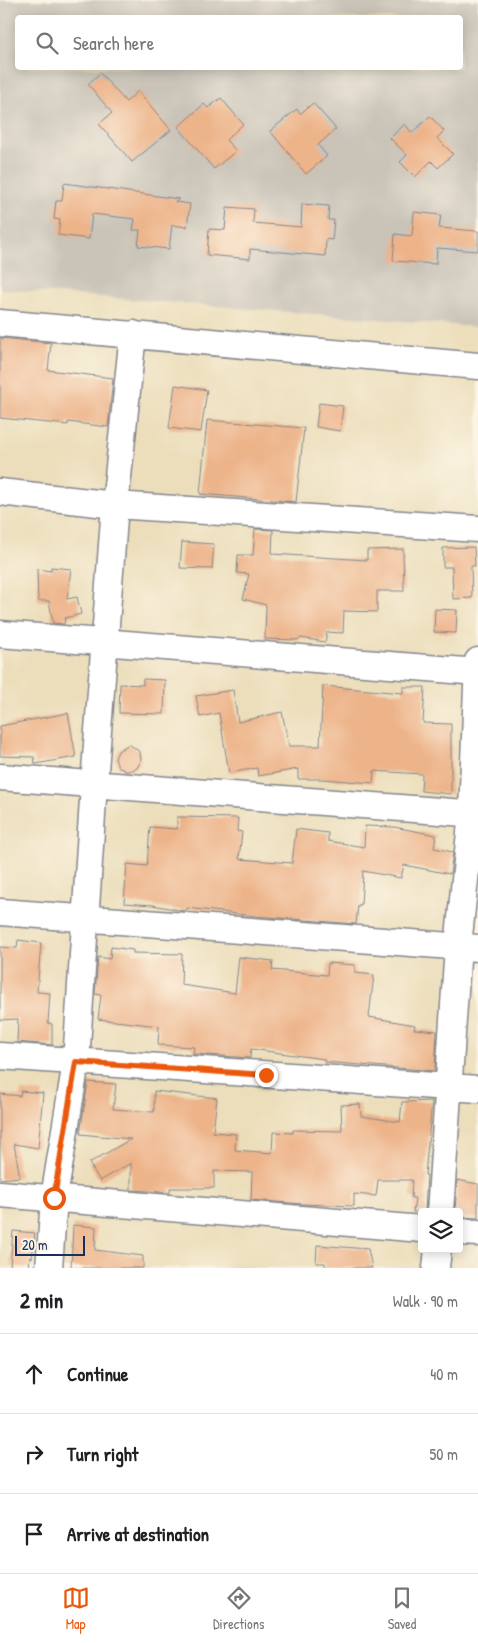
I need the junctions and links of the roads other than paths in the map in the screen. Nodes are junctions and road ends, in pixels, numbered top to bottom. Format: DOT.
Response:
graph roads {
  1 [pos="0,323"];
  2 [pos="133,334"];
  3 [pos="478,366"];
  4 [pos="0,492"];
  5 [pos="115,505"];
  6 [pos="478,529"];
  7 [pos="0,634"];
  8 [pos="105,642"];
  9 [pos="478,668"];
  10 [pos="0,777"];
  11 [pos="94,784"];
  12 [pos="475,813"];
  13 [pos="0,912"];
  14 [pos="85,920"];
  15 [pos="468,947"];
  16 [pos="0,1056"];
  17 [pos="76,1062"];
  18 [pos="450,1086"];
  19 [pos="478,1089"];
  20 [pos="0,1194"];
  21 [pos="54,1198"];
  22 [pos="440,1208"];
  23 [pos="418,1229"];
  24 [pos="463,1232"];
  25 [pos="478,1234"];
  26 [pos="438,1253"];
  27 [pos="49,1268"];
  28 [pos="436,1268"];
  1 -- 2 [label="street"];
  2 -- 3 [label="street"];
  2 -- 5 [label="street"];
  4 -- 5 [label="street"];
  5 -- 6 [label="street"];
  5 -- 8 [label="street"];
  7 -- 8 [label="street"];
  8 -- 9 [label="street"];
  8 -- 11 [label="street"];
  9 -- 12 [label="street"];
  10 -- 11 [label="street"];
  11 -- 12 [label="street"];
  11 -- 14 [label="street"];
  12 -- 15 [label="street"];
  13 -- 14 [label="street"];
  14 -- 15 [label="street"];
  14 -- 17 [label="street"];
  15 -- 18 [label="street"];
  16 -- 17 [label="street"];
  17 -- 18 [label="street"];
  17 -- 21 [label="street"];
  18 -- 19 [label="street"];
  18 -- 22 [label="street"];
  20 -- 21 [label="street"];
  21 -- 23 [label="street"];
  21 -- 27 [label="street"];
  24 -- 25 [label="street"];
  26 -- 28 [label="street"];
}
